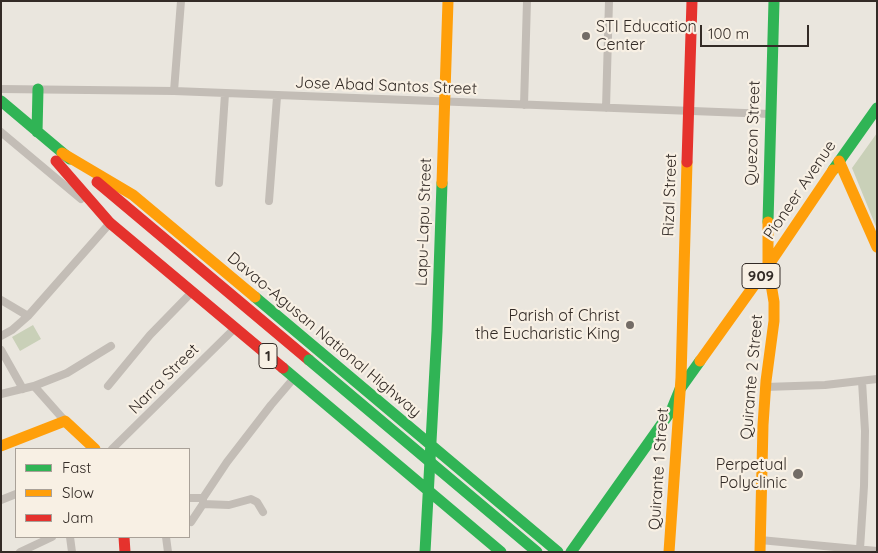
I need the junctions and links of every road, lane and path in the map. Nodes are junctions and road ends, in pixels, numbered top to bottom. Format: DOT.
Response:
graph roads {
  1 [pos="181,1"];
  2 [pos="448,1"];
  3 [pos="526,1"];
  4 [pos="609,1"];
  5 [pos="692,1"];
  6 [pos="774,1"];
  7 [pos="1,89"];
  8 [pos="38,89"];
  9 [pos="174,92"];
  10 [pos="225,94"];
  11 [pos="277,96"];
  12 [pos="1,101"];
  13 [pos="444,101"];
  14 [pos="524,104"];
  15 [pos="606,108"];
  16 [pos="877,108"];
  17 [pos="689,110"];
  18 [pos="1,114"];
  19 [pos="770,114"];
  20 [pos="1,132"];
  21 [pos="38,132"];
  22 [pos="59,157"];
  23 [pos="839,161"];
  24 [pos="219,183"];
  25 [pos="269,201"];
  26 [pos="110,223"];
  27 [pos="877,247"];
  28 [pos="768,266"];
  29 [pos="760,278"];
  30 [pos="772,284"];
  31 [pos="192,292"];
  32 [pos="1,300"];
  33 [pos="28,316"];
  34 [pos="235,328"];
  35 [pos="1,336"];
  36 [pos="111,346"];
  37 [pos="1,350"];
  38 [pos="305,364"];
  39 [pos="294,378"];
  40 [pos="877,378"];
  41 [pos="862,381"];
  42 [pos="34,386"];
  43 [pos="108,386"];
  44 [pos="765,388"];
  45 [pos="23,389"];
  46 [pos="680,389"];
  47 [pos="1,394"];
  48 [pos="65,421"];
  49 [pos="430,444"];
  50 [pos="1,446"];
  51 [pos="93,448"];
  52 [pos="113,448"];
  53 [pos="427,489"];
  54 [pos="15,494"];
  55 [pos="190,498"];
  56 [pos="1,500"];
  57 [pos="203,501"];
  58 [pos="263,512"];
  59 [pos="191,522"];
  60 [pos="50,538"];
  61 [pos="70,538"];
  62 [pos="124,538"];
  63 [pos="166,538"];
  64 [pos="760,546"];
  65 [pos="860,549"];
  66 [pos="877,551"];
  67 [pos="20,552"];
  68 [pos="72,552"];
  69 [pos="125,552"];
  70 [pos="168,552"];
  71 [pos="425,552"];
  72 [pos="501,552"];
  73 [pos="522,552"];
  74 [pos="537,552"];
  75 [pos="559,552"];
  76 [pos="571,552"];
  77 [pos="669,552"];
  1 -- 9 [label="street"];
  2 -- 13 [label="main road, Lapu-Lapu Street"];
  3 -- 14 [label="street"];
  4 -- 15 [label="street"];
  5 -- 17 [label="main road, Rizal Street"];
  6 -- 19 [label="main road, Quezon Street"];
  7 -- 8 [label="street, Jose Abad Santos Street"];
  8 -- 9 [label="street, Jose Abad Santos Street"];
  8 -- 21 [label="main road"];
  9 -- 10 [label="street, Jose Abad Santos Street"];
  10 -- 11 [label="street, Jose Abad Santos Street"];
  10 -- 24 [label="street"];
  11 -- 13 [label="street, Jose Abad Santos Street"];
  11 -- 25 [label="street"];
  12 -- 21 [label="main road, Davao-Agusan National Highway / 1"];
  13 -- 14 [label="street, Jose Abad Santos Street"];
  13 -- 49 [label="main road, Lapu-Lapu Street"];
  14 -- 15 [label="street, Jose Abad Santos Street"];
  15 -- 17 [label="street, Jose Abad Santos Street"];
  16 -- 23 [label="main road, Pioneer Avenue / 909"];
  17 -- 19 [label="street, Jose Abad Santos Street"];
  17 -- 46 [label="main road, Rizal Street"];
  18 -- 22 [label="main road, Davao-Agusan National Highway / 1"];
  19 -- 28 [label="main road, Quezon Street"];
  20 -- 26 [label="street"];
  21 -- 22 [label="main road, Davao-Agusan National Highway / 1"];
  22 -- 26 [label="main road, Davao-Agusan National Highway / 1"];
  22 -- 38 [label="main road, Davao-Agusan National Highway / 1"];
  22 -- 49 [label="main road, Davao-Agusan National Highway / 1"];
  23 -- 27 [label="main road"];
  23 -- 28 [label="main road, Pioneer Avenue / 909"];
  26 -- 31 [label="main road, Davao-Agusan National Highway / 1"];
  26 -- 33 [label="street"];
  28 -- 29 [label="main road, Pioneer Avenue / 909"];
  28 -- 30 [label="main road, Quirante 2 Street"];
  29 -- 30 [label="main road"];
  29 -- 46 [label="main road, Pioneer Avenue / 909"];
  30 -- 44 [label="main road, Quirante 2 Street"];
  31 -- 34 [label="main road, Davao-Agusan National Highway / 1"];
  31 -- 43 [label="street"];
  32 -- 33 [label="street"];
  33 -- 35 [label="street"];
  34 -- 39 [label="main road, Davao-Agusan National Highway / 1"];
  34 -- 52 [label="street, Narra Street"];
  36 -- 42 [label="street"];
  37 -- 45 [label="street"];
  38 -- 73 [label="main road, Davao-Agusan National Highway / 1"];
  38 -- 74 [label="main road, Davao-Agusan National Highway / 1, bridge"];
  39 -- 53 [label="main road, Davao-Agusan National Highway / 1"];
  39 -- 57 [label="street"];
  40 -- 41 [label="street"];
  41 -- 44 [label="street"];
  41 -- 65 [label="street"];
  42 -- 45 [label="street"];
  42 -- 48 [label="street"];
  44 -- 64 [label="main road, Quirante 2 Street"];
  45 -- 47 [label="street"];
  46 -- 75 [label="main road, Pioneer Avenue / 909"];
  46 -- 76 [label="main road, Pioneer Avenue / 909"];
  46 -- 77 [label="main road, Quirante 1 Street"];
  48 -- 50 [label="main road"];
  48 -- 51 [label="main road"];
  49 -- 53 [label="main road, Lapu-Lapu Street"];
  49 -- 75 [label="main road, Davao-Agusan National Highway / 1"];
  53 -- 71 [label="main road, Lapu-Lapu Street"];
  53 -- 72 [label="main road, Davao-Agusan National Highway / 1"];
  54 -- 56 [label="street"];
  55 -- 57 [label="street"];
  57 -- 58 [label="street"];
  57 -- 59 [label="street"];
  60 -- 67 [label="street"];
  61 -- 68 [label="street"];
  62 -- 69 [label="main road"];
  63 -- 70 [label="street"];
  64 -- 65 [label="street"];
  65 -- 66 [label="street"];
}
